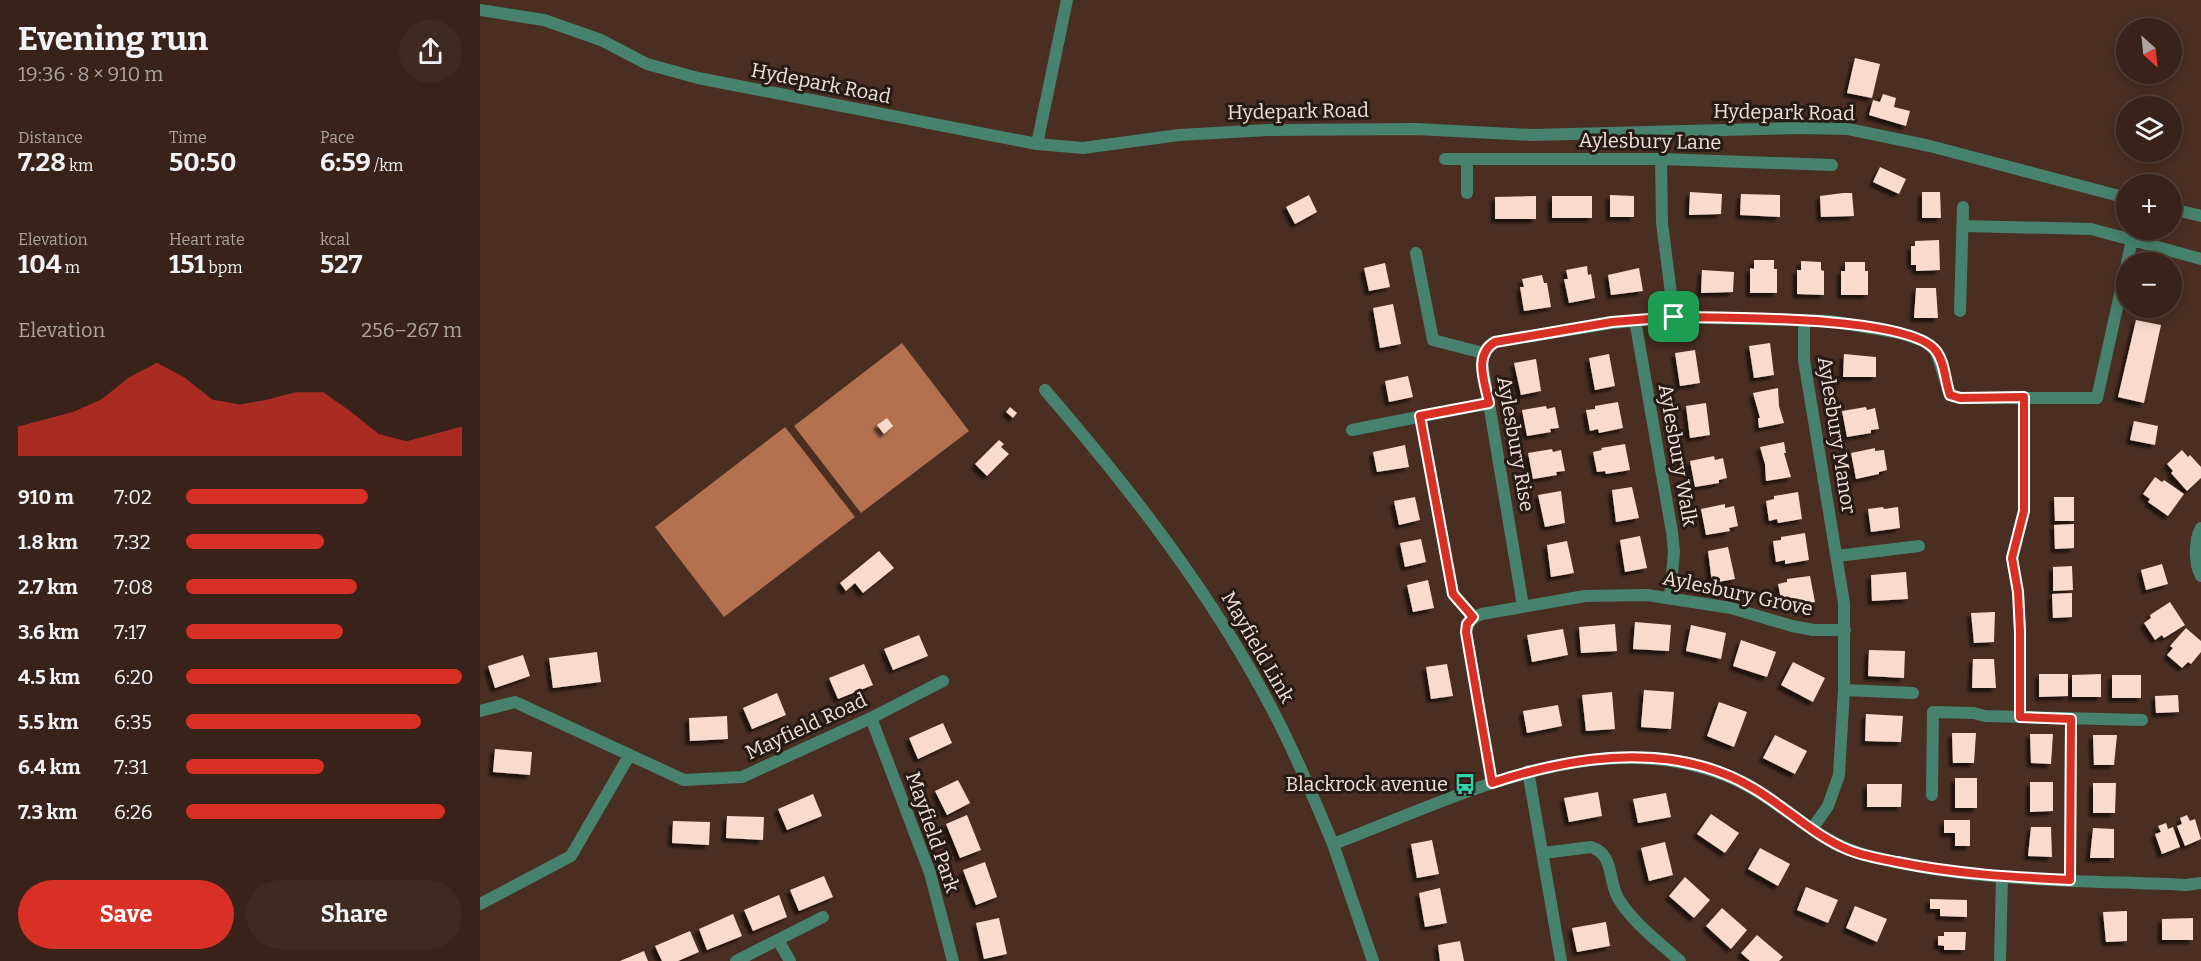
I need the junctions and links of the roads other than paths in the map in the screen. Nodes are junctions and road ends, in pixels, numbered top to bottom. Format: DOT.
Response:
graph roads {
  1 [pos="1067,0"];
  2 [pos="480,10"];
  3 [pos="1037,144"];
  4 [pos="1445,159"];
  5 [pos="1661,159"];
  6 [pos="1467,160"];
  7 [pos="1832,165"];
  8 [pos="1467,193"];
  9 [pos="2116,195"];
  10 [pos="1962,207"];
  11 [pos="2182,211"];
  12 [pos="2201,216"];
  13 [pos="1963,226"];
  14 [pos="2116,236"];
  15 [pos="2132,240"];
  16 [pos="1416,253"];
  17 [pos="2201,259"];
  18 [pos="1434,270"];
  19 [pos="1420,272"];
  20 [pos="1960,311"];
  21 [pos="1674,317"];
  22 [pos="1635,320"];
  23 [pos="1804,320"];
  24 [pos="1483,353"];
  25 [pos="1045,390"];
  26 [pos="2024,397"];
  27 [pos="1489,403"];
  28 [pos="1420,416"];
  29 [pos="1352,430"];
  30 [pos="2201,528"];
  31 [pos="1919,546"];
  32 [pos="1837,556"];
  33 [pos="2201,576"];
  34 [pos="1670,597"];
  35 [pos="1523,606"];
  36 [pos="1473,617"];
  37 [pos="1845,630"];
  38 [pos="943,681"];
  39 [pos="1844,690"];
  40 [pos="1913,693"];
  41 [pos="480,711"];
  42 [pos="2020,717"];
  43 [pos="871,718"];
  44 [pos="2071,719"];
  45 [pos="2142,720"];
  46 [pos="628,756"];
  47 [pos="1528,771"];
  48 [pos="1492,783"];
  49 [pos="1932,795"];
  50 [pos="1812,829"];
  51 [pos="1333,844"];
  52 [pos="1543,853"];
  53 [pos="2002,876"];
  54 [pos="2070,880"];
  55 [pos="2201,883"];
  56 [pos="480,904"];
  57 [pos="823,917"];
  58 [pos="778,940"];
  59 [pos="736,961"];
  60 [pos="790,961"];
  61 [pos="953,961"];
  62 [pos="1373,961"];
  63 [pos="1561,961"];
  64 [pos="1680,961"];
  65 [pos="2000,961"];
  1 -- 3 [label="street"];
  2 -- 3 [label="street, Hydepark Road"];
  3 -- 9 [label="street, Hydepark Road"];
  4 -- 6 [label="street, Aylesbury Lane"];
  5 -- 6 [label="street, Aylesbury Lane"];
  5 -- 7 [label="street, Aylesbury Lane"];
  5 -- 21 [label="street"];
  6 -- 8 [label="street"];
  10 -- 13 [label="street"];
  11 -- 12 [label="street"];
  13 -- 14 [label="street"];
  13 -- 20 [label="street"];
  15 -- 17 [label="street"];
  15 -- 26 [label="street"];
  16 -- 19 [label="street"];
  18 -- 19 [label="street"];
  19 -- 24 [label="street"];
  21 -- 22 [label="street, Aylesbury Rise"];
  21 -- 23 [label="street, Aylesbury Rise"];
  22 -- 24 [label="street, Aylesbury Rise"];
  22 -- 34 [label="street, Aylesbury Walk"];
  23 -- 26 [label="street, Aylesbury Rise"];
  23 -- 32 [label="street, Aylesbury Manor"];
  24 -- 27 [label="street, Aylesbury Rise"];
  25 -- 51 [label="street, Mayfield Link"];
  26 -- 42 [label="street"];
  27 -- 28 [label="street"];
  27 -- 35 [label="street, Aylesbury Rise"];
  28 -- 29 [label="street"];
  28 -- 36 [label="street"];
  30 -- 33 [label="street"];
  31 -- 32 [label="street"];
  32 -- 37 [label="street, Aylesbury Manor"];
  34 -- 35 [label="street, Aylesbury Grove"];
  34 -- 37 [label="street, Aylesbury Grove"];
  35 -- 36 [label="street, Aylesbury Grove"];
  36 -- 48 [label="street"];
  37 -- 39 [label="street, Aylesbury Manor"];
  38 -- 43 [label="street, Mayfield Road"];
  39 -- 40 [label="street"];
  39 -- 50 [label="street, Aylesbury Manor"];
  41 -- 46 [label="street, Mayfield Road"];
  42 -- 44 [label="street"];
  42 -- 49 [label="street"];
  43 -- 46 [label="street, Mayfield Road"];
  43 -- 61 [label="street, Mayfield Park"];
  44 -- 45 [label="street"];
  44 -- 54 [label="street"];
  46 -- 56 [label="street"];
  47 -- 48 [label="street"];
  47 -- 50 [label="street"];
  47 -- 52 [label="street"];
  48 -- 51 [label="street"];
  50 -- 53 [label="street"];
  51 -- 62 [label="street, Mayfield Link"];
  52 -- 63 [label="street"];
  52 -- 64 [label="street"];
  53 -- 54 [label="street"];
  53 -- 65 [label="street"];
  54 -- 55 [label="street"];
  57 -- 58 [label="street"];
  58 -- 59 [label="street"];
  58 -- 60 [label="street"];
}
